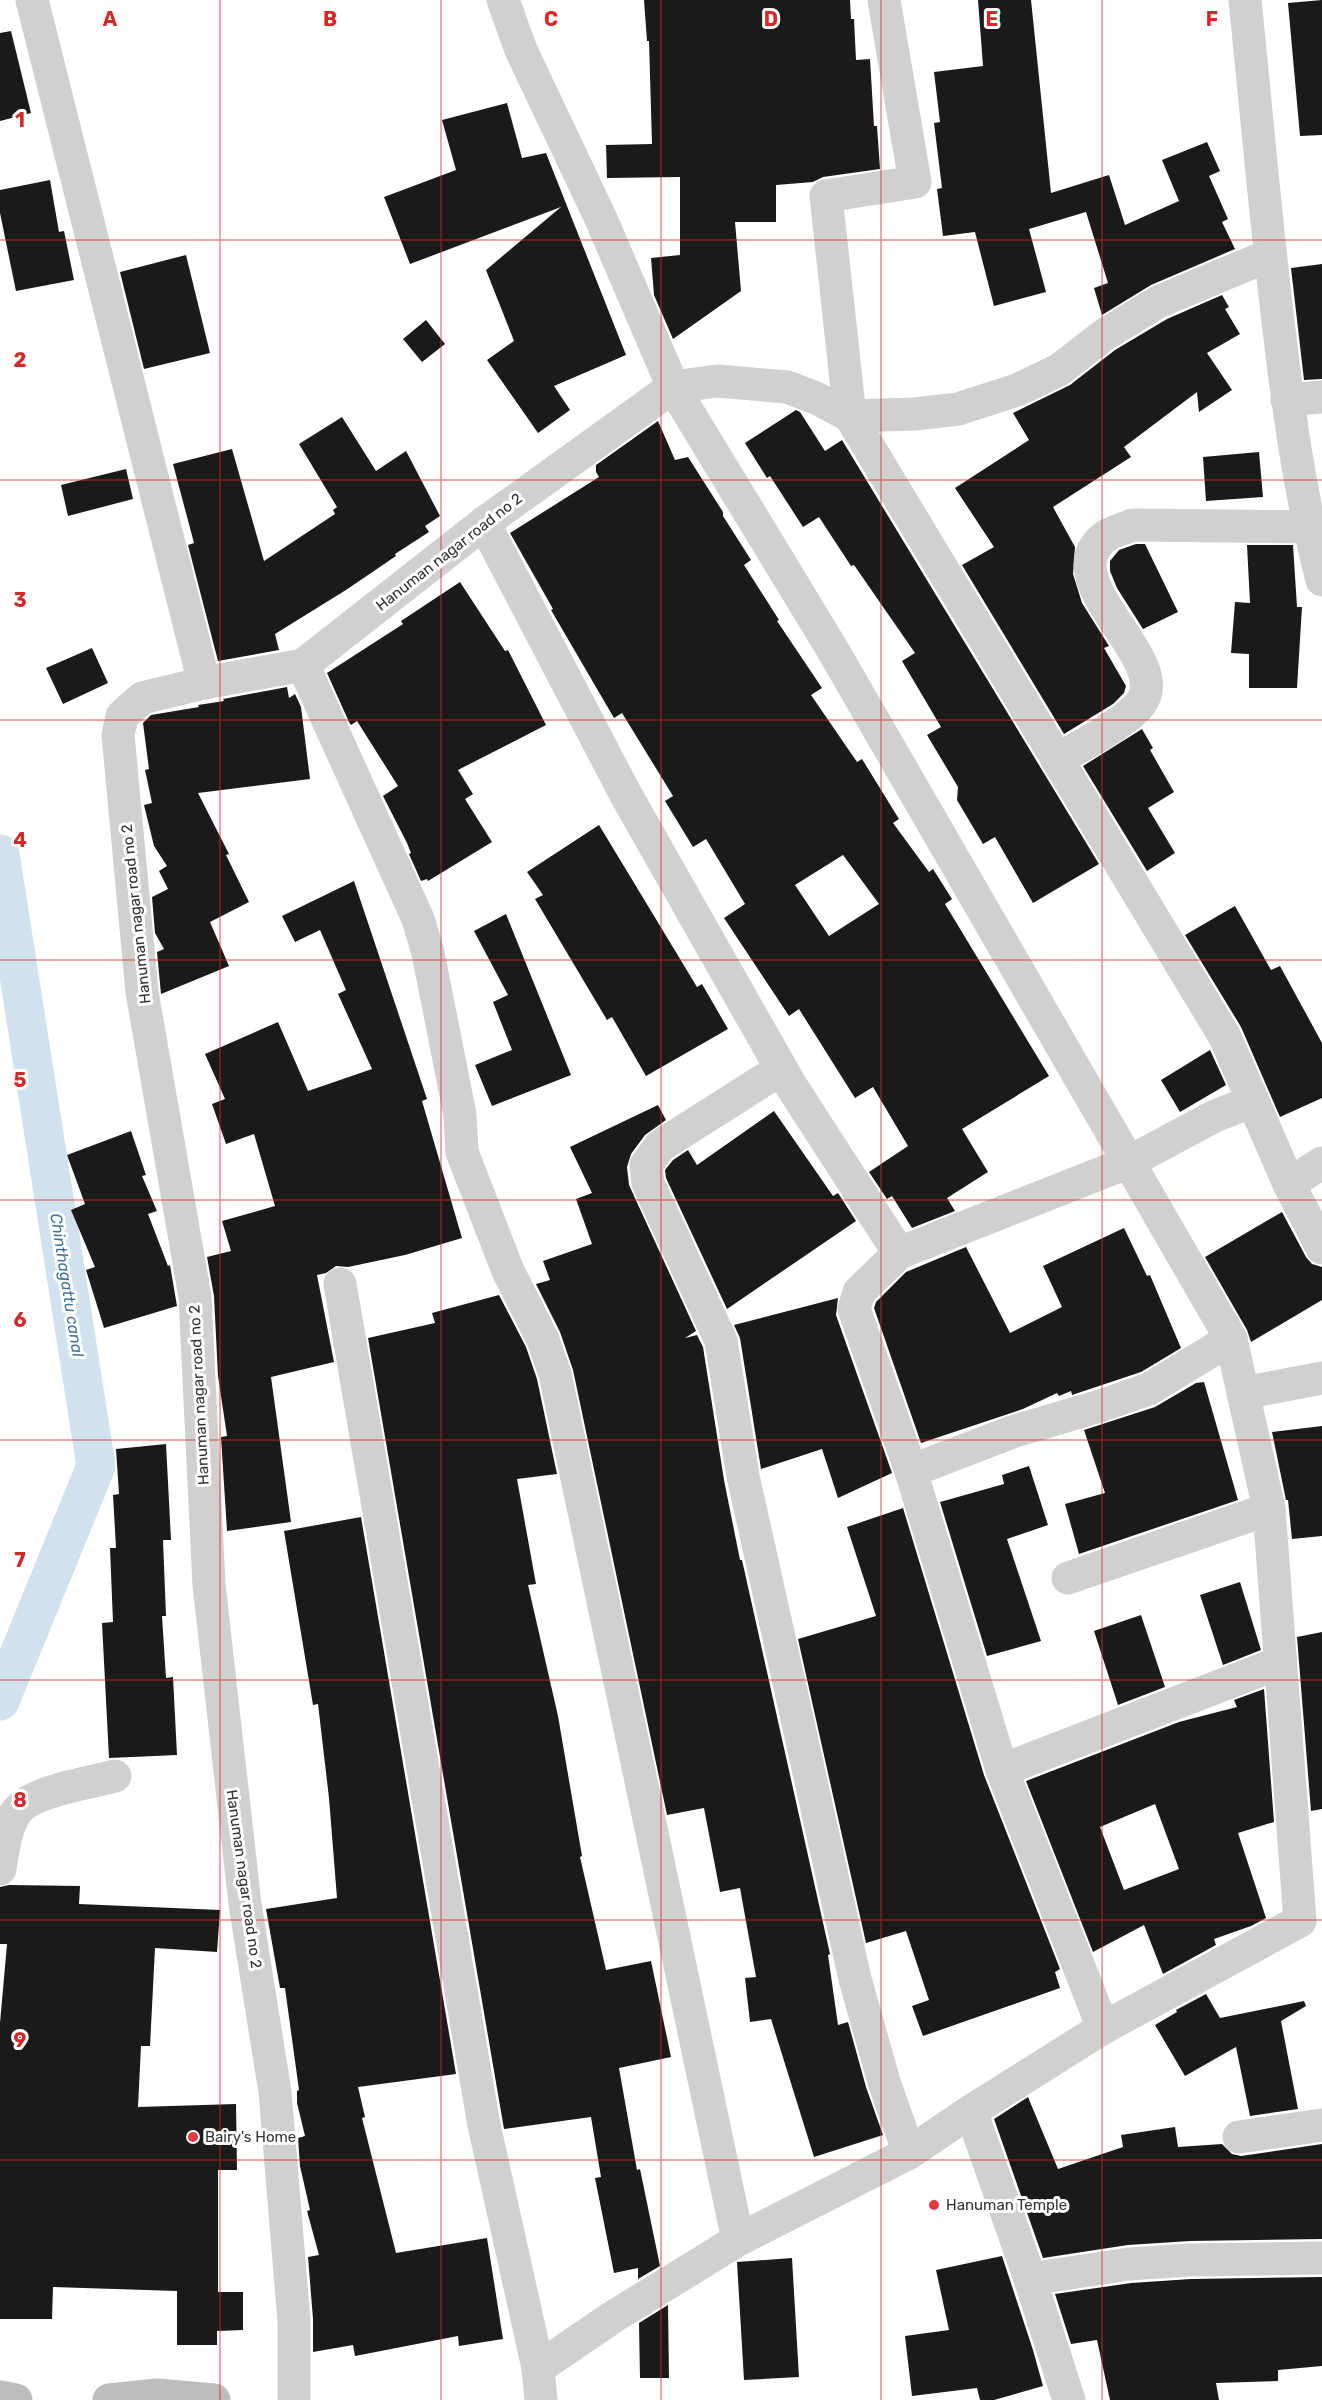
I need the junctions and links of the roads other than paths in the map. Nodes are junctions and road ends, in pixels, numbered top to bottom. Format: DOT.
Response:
graph roads {
  1 [pos="32,0"];
  2 [pos="503,0"];
  3 [pos="884,0"];
  4 [pos="1245,0"];
  5 [pos="1270,255"];
  6 [pos="673,387"];
  7 [pos="1322,397"];
  8 [pos="1287,400"];
  9 [pos="850,416"];
  10 [pos="484,523"];
  11 [pos="1315,526"];
  12 [pos="1322,580"];
  13 [pos="303,665"];
  14 [pos="204,683"];
  15 [pos="1057,760"];
  16 [pos="781,1069"];
  17 [pos="1253,1101"];
  18 [pos="1127,1163"];
  19 [pos="1322,1163"];
  20 [pos="1289,1184"];
  21 [pos="1322,1248"];
  22 [pos="899,1253"];
  23 [pos="340,1284"];
  24 [pos="1231,1339"];
  25 [pos="1322,1378"];
  26 [pos="1243,1393"];
  27 [pos="911,1471"];
  28 [pos="1269,1509"];
  29 [pos="1068,1578"];
  30 [pos="1279,1663"];
  31 [pos="1002,1770"];
  32 [pos="115,1776"];
  33 [pos="0,1869"];
  34 [pos="1311,1915"];
  35 [pos="1103,2028"];
  36 [pos="971,2111"];
  37 [pos="1322,2125"];
  38 [pos="1239,2137"];
  39 [pos="909,2153"];
  40 [pos="738,2240"];
  41 [pos="1322,2258"];
  42 [pos="1030,2279"];
  43 [pos="538,2368"];
  44 [pos="0,2397"];
  45 [pos="16,2400"];
  46 [pos="109,2400"];
  47 [pos="214,2400"];
  48 [pos="294,2400"];
  49 [pos="541,2400"];
  50 [pos="1069,2400"];
  1 -- 14 [label="street"];
  2 -- 6 [label="street"];
  3 -- 9 [label="street"];
  4 -- 5 [label="street"];
  5 -- 8 [label="street"];
  5 -- 9 [label="street, Hanuman nagar road no 2"];
  6 -- 9 [label="street, Hanuman nagar road no 2"];
  6 -- 10 [label="street, Hanuman nagar road no 2"];
  6 -- 18 [label="street"];
  7 -- 8 [label="street"];
  8 -- 11 [label="street"];
  9 -- 15 [label="street"];
  10 -- 13 [label="street, Hanuman nagar road no 2"];
  10 -- 16 [label="street"];
  11 -- 12 [label="street"];
  11 -- 15 [label="street"];
  13 -- 14 [label="street, Hanuman nagar road no 2"];
  13 -- 40 [label="street"];
  14 -- 48 [label="street, Hanuman nagar road no 2"];
  15 -- 17 [label="street"];
  16 -- 22 [label="street"];
  16 -- 39 [label="street"];
  17 -- 18 [label="street"];
  17 -- 20 [label="street"];
  18 -- 22 [label="street"];
  18 -- 24 [label="street"];
  19 -- 20 [label="street"];
  20 -- 21 [label="street"];
  22 -- 27 [label="street"];
  23 -- 43 [label="street"];
  24 -- 26 [label="street"];
  24 -- 27 [label="street"];
  25 -- 26 [label="street"];
  26 -- 28 [label="street"];
  27 -- 31 [label="street"];
  28 -- 29 [label="street"];
  28 -- 30 [label="street"];
  30 -- 31 [label="street"];
  30 -- 34 [label="street"];
  31 -- 35 [label="street"];
  32 -- 33 [label="street"];
  34 -- 35 [label="street"];
  35 -- 36 [label="street"];
  36 -- 39 [label="street"];
  36 -- 42 [label="street"];
  37 -- 38 [label="street"];
  39 -- 40 [label="street"];
  40 -- 43 [label="street"];
  41 -- 42 [label="street"];
  42 -- 50 [label="street"];
  43 -- 49 [label="street"];
  44 -- 45 [label="main road"];
  46 -- 47 [label="main road"];
}
